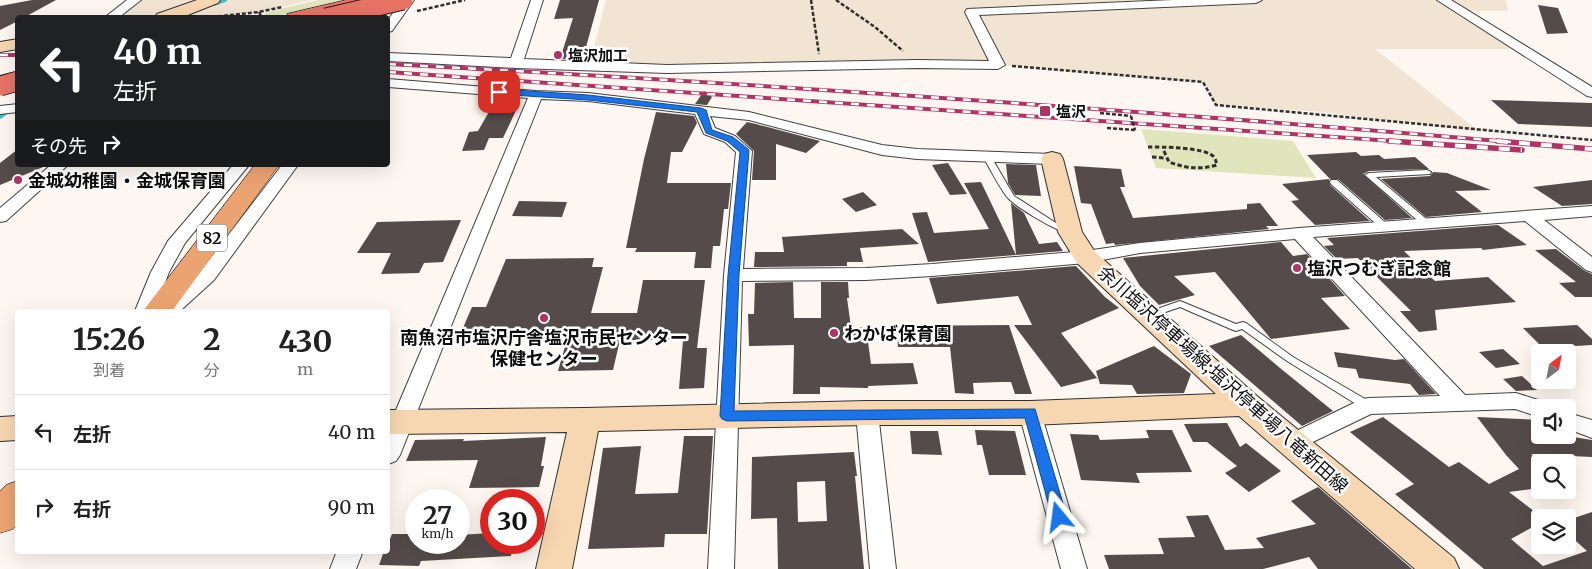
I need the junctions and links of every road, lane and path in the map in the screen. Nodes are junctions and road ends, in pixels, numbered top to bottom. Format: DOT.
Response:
graph roads {
  1 [pos="135,0"];
  2 [pos="212,0"];
  3 [pos="372,0"];
  4 [pos="387,0"];
  5 [pos="408,0"];
  6 [pos="465,0"];
  7 [pos="537,0"];
  8 [pos="811,0"];
  9 [pos="836,0"];
  10 [pos="1256,0"];
  11 [pos="1443,0"];
  12 [pos="396,11"];
  13 [pos="258,12"];
  14 [pos="289,12"];
  15 [pos="114,15"];
  16 [pos="170,15"];
  17 [pos="232,15"];
  18 [pos="260,15"];
  19 [pos="356,15"];
  20 [pos="361,15"];
  21 [pos="376,15"];
  22 [pos="390,24"];
  23 [pos="15,44"];
  24 [pos="0,47"];
  25 [pos="390,57"];
  26 [pos="516,64"];
  27 [pos="918,64"];
  28 [pos="998,65"];
  29 [pos="821,66"];
  30 [pos="0,74"];
  31 [pos="15,75"];
  32 [pos="15,82"];
  33 [pos="390,83"];
  34 [pos="0,86"];
  35 [pos="15,86"];
  36 [pos="15,93"];
  37 [pos="1592,93"];
  38 [pos="536,95"];
  39 [pos="4,103"];
  40 [pos="701,110"];
  41 [pos="1100,113"];
  42 [pos="1107,128"];
  43 [pos="1592,140"];
  44 [pos="1148,147"];
  45 [pos="1163,149"];
  46 [pos="987,157"];
  47 [pos="1152,157"];
  48 [pos="1165,158"];
  49 [pos="1052,159"];
  50 [pos="58,167"];
  51 [pos="239,167"];
  52 [pos="265,167"];
  53 [pos="289,167"];
  54 [pos="1427,172"];
  55 [pos="1334,182"];
  56 [pos="1592,211"];
  57 [pos="1529,216"];
  58 [pos="0,217"];
  59 [pos="1427,224"];
  60 [pos="1385,227"];
  61 [pos="1070,232"];
  62 [pos="1298,234"];
  63 [pos="1086,257"];
  64 [pos="1592,266"];
  65 [pos="733,275"];
  66 [pos="146,309"];
  67 [pos="159,309"];
  68 [pos="170,309"];
  69 [pos="1149,314"];
  70 [pos="1246,404"];
  71 [pos="1460,404"];
  72 [pos="1368,406"];
  73 [pos="1531,406"];
  74 [pos="1030,413"];
  75 [pos="867,414"];
  76 [pos="727,416"];
  77 [pos="585,420"];
  78 [pos="394,422"];
  79 [pos="1576,424"];
  80 [pos="15,428"];
  81 [pos="0,429"];
  82 [pos="1592,429"];
  83 [pos="1292,443"];
  84 [pos="390,444"];
  85 [pos="15,499"];
  86 [pos="0,518"];
  87 [pos="349,554"];
  88 [pos="343,569"];
  89 [pos="554,569"];
  90 [pos="722,569"];
  91 [pos="883,569"];
  92 [pos="1074,569"];
  93 [pos="1441,569"];
  1 -- 15 [label="street"];
  2 -- 16 [label="street"];
  3 -- 14 [label="highway"];
  3 -- 20 [label="street"];
  4 -- 21 [label="main road"];
  5 -- 12 [label="street"];
  6 -- 12 [label="path"];
  7 -- 26 [label="street"];
  8 -- 29 [label="path"];
  9 -- 27 [label="path"];
  10 -- 28 [label="street"];
  11 -- 37 [label="street"];
  12 -- 19 [label="highway, bridge"];
  12 -- 22 [label="street"];
  13 -- 14 [label="path"];
  13 -- 17 [label="path"];
  13 -- 18 [label="path"];
  23 -- 24 [label="street"];
  25 -- 26 [label="street"];
  26 -- 29 [label="street"];
  27 -- 28 [label="street"];
  27 -- 29 [label="street"];
  28 -- 43 [label="path"];
  30 -- 31 [label="street"];
  32 -- 34 [label="highway, bridge"];
  33 -- 38 [label="street"];
  35 -- 39 [label="street"];
  36 -- 39 [label="highway"];
  38 -- 40 [label="street"];
  38 -- 78 [label="street"];
  40 -- 46 [label="street"];
  40 -- 65 [label="street"];
  41 -- 42 [label="path, bridge"];
  44 -- 45 [label="path"];
  45 -- 48 [label="path"];
  45 -- 48 [label="path"];
  46 -- 49 [label="street"];
  46 -- 61 [label="lane"];
  47 -- 48 [label="path"];
  49 -- 61 [label="street, 余川塩沢停車場線;塩沢停車場八竜新田線"];
  50 -- 58 [label="street"];
  51 -- 66 [label="street"];
  52 -- 67 [label="main road, 82"];
  53 -- 68 [label="street"];
  54 -- 59 [label="lane"];
  55 -- 60 [label="lane"];
  56 -- 57 [label="street"];
  57 -- 59 [label="street"];
  57 -- 64 [label="street"];
  59 -- 60 [label="street"];
  60 -- 62 [label="street"];
  61 -- 63 [label="street, 余川塩沢停車場線;塩沢停車場八竜新田線"];
  62 -- 63 [label="street"];
  62 -- 71 [label="street"];
  63 -- 65 [label="street"];
  63 -- 69 [label="street, 余川塩沢停車場線;塩沢停車場八竜新田線"];
  65 -- 76 [label="street"];
  69 -- 70 [label="street, 余川塩沢停車場線;塩沢停車場八竜新田線"];
  69 -- 72 [label="lane"];
  70 -- 74 [label="street"];
  70 -- 83 [label="street, 余川塩沢停車場線;塩沢停車場八竜新田線"];
  71 -- 72 [label="street"];
  71 -- 73 [label="street"];
  72 -- 83 [label="street"];
  74 -- 75 [label="street"];
  74 -- 92 [label="street"];
  75 -- 76 [label="street"];
  75 -- 91 [label="street"];
  76 -- 77 [label="street"];
  76 -- 90 [label="street"];
  77 -- 78 [label="street"];
  77 -- 89 [label="street"];
  78 -- 84 [label="street"];
  79 -- 82 [label="street"];
  80 -- 81 [label="street"];
  83 -- 93 [label="street, 余川塩沢停車場線;塩沢停車場八竜新田線"];
  85 -- 86 [label="main road"];
  87 -- 88 [label="street"];
}
